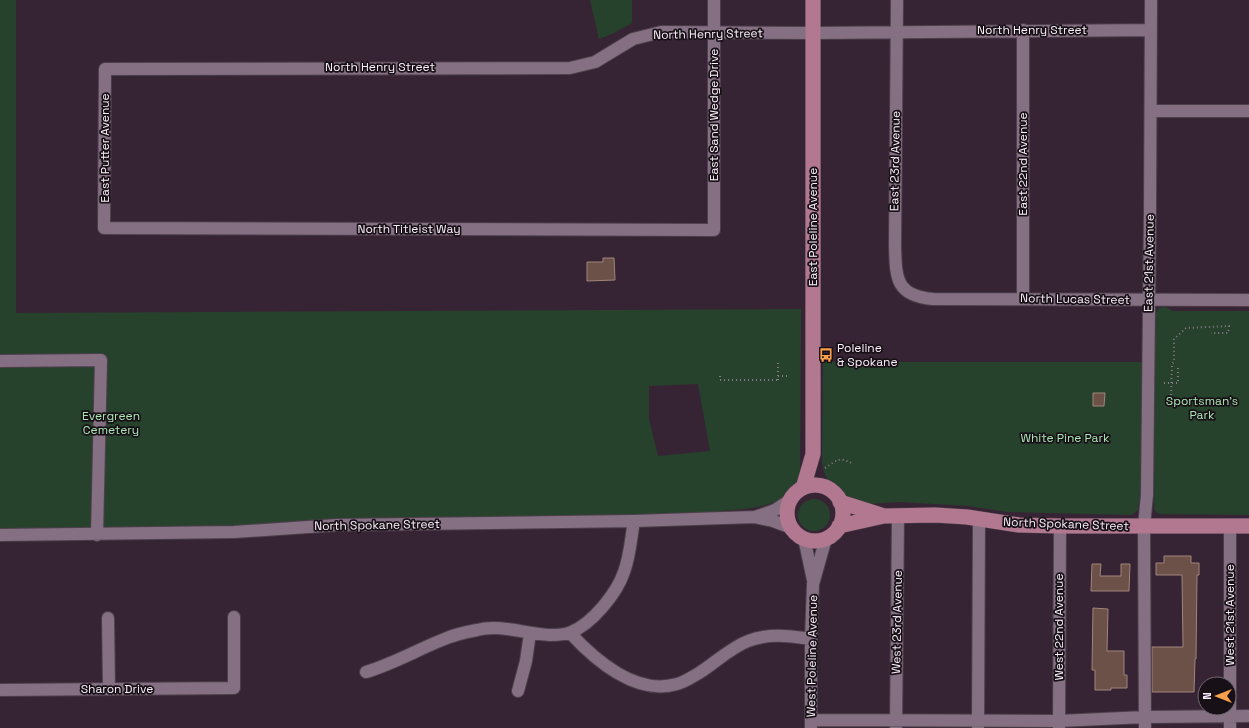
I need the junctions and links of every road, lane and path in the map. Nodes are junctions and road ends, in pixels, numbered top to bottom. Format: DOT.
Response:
graph roads {
  1 [pos="714,0"];
  2 [pos="813,0"];
  3 [pos="897,0"];
  4 [pos="1151,0"];
  5 [pos="1023,30"];
  6 [pos="1151,30"];
  7 [pos="897,31"];
  8 [pos="714,32"];
  9 [pos="813,33"];
  10 [pos="105,68"];
  11 [pos="1151,111"];
  12 [pos="1249,111"];
  13 [pos="104,228"];
  14 [pos="714,230"];
  15 [pos="904,288"];
  16 [pos="1023,298"];
  17 [pos="1148,300"];
  18 [pos="1249,300"];
  19 [pos="1211,333"];
  20 [pos="778,360"];
  21 [pos="0,361"];
  22 [pos="1178,365"];
  23 [pos="720,376"];
  24 [pos="778,376"];
  25 [pos="790,376"];
  26 [pos="1164,383"];
  27 [pos="1171,383"];
  28 [pos="1171,396"];
  29 [pos="813,454"];
  30 [pos="853,464"];
  31 [pos="825,468"];
  32 [pos="803,488"];
  33 [pos="830,490"];
  34 [pos="790,500"];
  35 [pos="840,502"];
  36 [pos="891,516"];
  37 [pos="754,517"];
  38 [pos="979,518"];
  39 [pos="634,521"];
  40 [pos="839,526"];
  41 [pos="1060,526"];
  42 [pos="1144,526"];
  43 [pos="1230,526"];
  44 [pos="1249,526"];
  45 [pos="792,528"];
  46 [pos="0,535"];
  47 [pos="97,535"];
  48 [pos="804,538"];
  49 [pos="826,538"];
  50 [pos="813,584"];
  51 [pos="234,617"];
  52 [pos="108,618"];
  53 [pos="530,633"];
  54 [pos="570,633"];
  55 [pos="811,638"];
  56 [pos="366,672"];
  57 [pos="109,689"];
  58 [pos="0,690"];
  59 [pos="518,692"];
  60 [pos="1249,716"];
  61 [pos="1145,722"];
  62 [pos="1230,722"];
  63 [pos="811,724"];
  64 [pos="896,724"];
  65 [pos="978,724"];
  66 [pos="1059,724"];
  1 -- 8 [label="street, East Sand Wedge Drive"];
  2 -- 9 [label="main road, East Poleline Avenue"];
  3 -- 7 [label="street, East 23rd Avenue"];
  4 -- 6 [label="street, East 21st Avenue"];
  5 -- 6 [label="street, North Henry Street"];
  5 -- 7 [label="street, North Henry Street"];
  5 -- 16 [label="street, East 22nd Avenue"];
  6 -- 11 [label="street, East 21st Avenue"];
  7 -- 9 [label="street, North Henry Street"];
  7 -- 15 [label="street, East 23rd Avenue"];
  8 -- 9 [label="street, North Henry Street"];
  8 -- 10 [label="street, North Henry Street"];
  8 -- 14 [label="street, East Sand Wedge Drive"];
  9 -- 29 [label="main road, East Poleline Avenue"];
  10 -- 13 [label="street, East Putter Avenue"];
  11 -- 12 [label="street"];
  11 -- 17 [label="street, East 21st Avenue"];
  13 -- 14 [label="street, North Titleist Way"];
  15 -- 16 [label="street, North Lucas Street"];
  16 -- 17 [label="street, North Lucas Street"];
  17 -- 18 [label="street, North Lucas Street"];
  17 -- 42 [label="street, East 21st Avenue"];
  19 -- 27 [label="path"];
  20 -- 24 [label="path"];
  21 -- 47 [label="street"];
  22 -- 27 [label="path"];
  23 -- 24 [label="path"];
  24 -- 25 [label="path"];
  26 -- 27 [label="path"];
  27 -- 28 [label="path"];
  29 -- 32 [label="main road, East Poleline Avenue"];
  29 -- 33 [label="main road, East Poleline Avenue"];
  30 -- 31 [label="path"];
  32 -- 33 [label="main road"];
  32 -- 34 [label="main road"];
  33 -- 35 [label="main road"];
  34 -- 37 [label="street, North Spokane Street"];
  34 -- 45 [label="main road"];
  35 -- 36 [label="main road, North Spokane Street"];
  35 -- 40 [label="main road"];
  36 -- 38 [label="main road, North Spokane Street"];
  36 -- 40 [label="main road, North Spokane Street"];
  36 -- 64 [label="street, West 23rd Avenue"];
  37 -- 39 [label="street, North Spokane Street"];
  37 -- 45 [label="street, North Spokane Street"];
  38 -- 41 [label="main road, North Spokane Street"];
  38 -- 65 [label="street"];
  39 -- 47 [label="street, North Spokane Street"];
  39 -- 54 [label="street"];
  40 -- 49 [label="main road"];
  41 -- 42 [label="main road, North Spokane Street"];
  41 -- 66 [label="street, West 22nd Avenue"];
  42 -- 43 [label="main road, North Spokane Street"];
  42 -- 61 [label="street, East 21st Avenue"];
  43 -- 44 [label="main road, North Spokane Street"];
  43 -- 62 [label="street, West 21st Avenue"];
  45 -- 48 [label="main road"];
  46 -- 47 [label="street, North Spokane Street"];
  48 -- 49 [label="main road"];
  48 -- 50 [label="street, West Poleline Avenue"];
  49 -- 50 [label="street, West Poleline Avenue"];
  50 -- 55 [label="street, West Poleline Avenue"];
  51 -- 57 [label="street, Sharon Drive"];
  52 -- 57 [label="street"];
  53 -- 54 [label="street"];
  53 -- 56 [label="street"];
  53 -- 59 [label="street"];
  54 -- 55 [label="street"];
  55 -- 63 [label="street, West Poleline Avenue"];
  57 -- 58 [label="street, Sharon Drive"];
  60 -- 62 [label="street"];
  61 -- 62 [label="street"];
  61 -- 66 [label="street"];
  63 -- 64 [label="street"];
  64 -- 65 [label="street"];
  65 -- 66 [label="street"];
}
